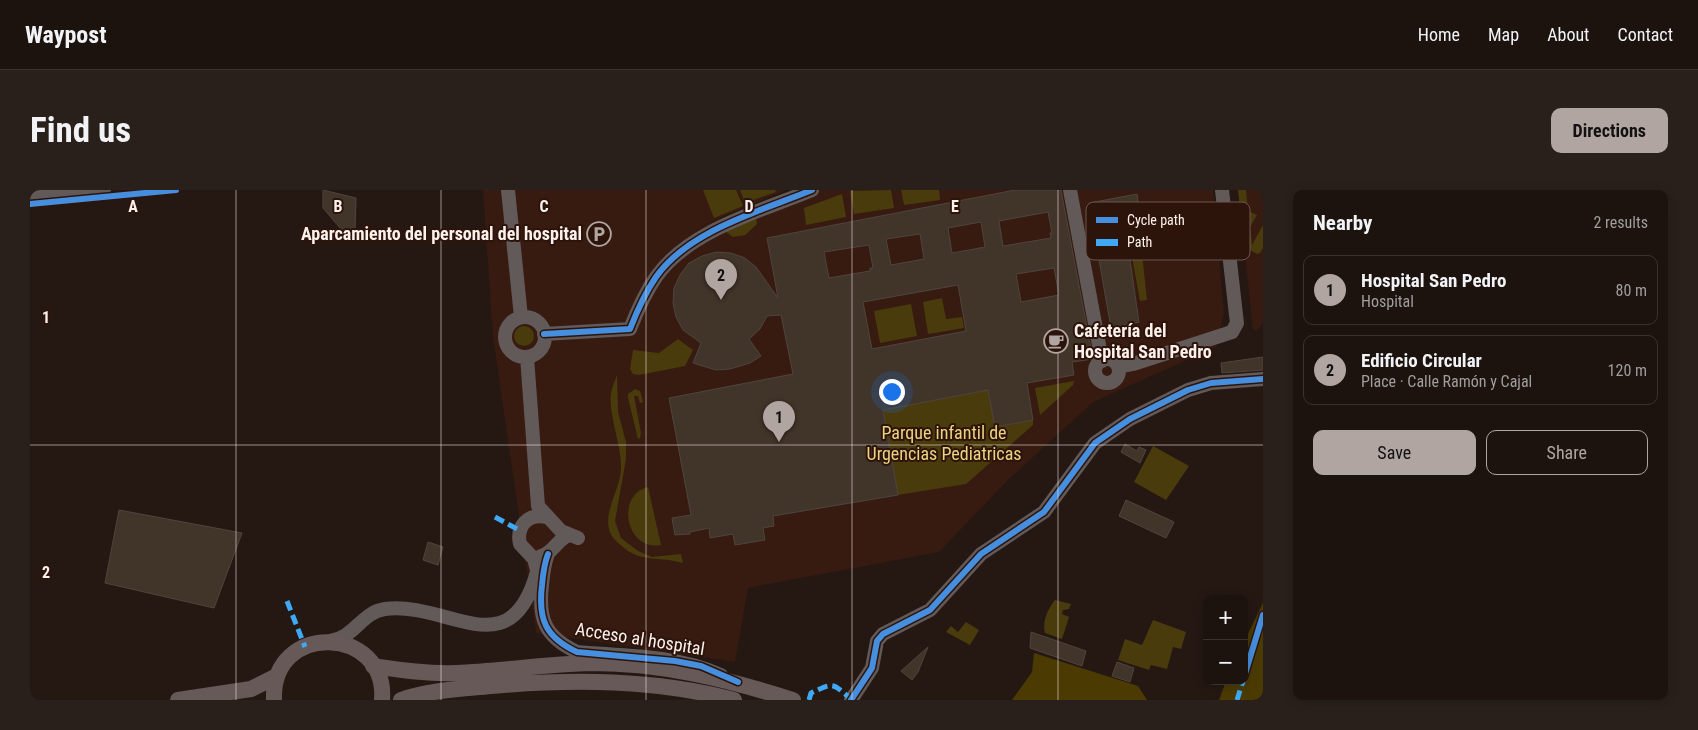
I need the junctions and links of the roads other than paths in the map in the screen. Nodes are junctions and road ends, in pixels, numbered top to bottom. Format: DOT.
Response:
graph roads {
  1 [pos="104,190"];
  2 [pos="508,190"];
  3 [pos="812,190"];
  4 [pos="1070,190"];
  5 [pos="30,197"];
  6 [pos="1230,260"];
  7 [pos="521,317"];
  8 [pos="544,334"];
  9 [pos="527,357"];
  10 [pos="1102,361"];
  11 [pos="1118,367"];
  12 [pos="1263,379"];
  13 [pos="536,499"];
  14 [pos="530,518"];
  15 [pos="551,521"];
  16 [pos="553,549"];
  17 [pos="528,554"];
  18 [pos="538,570"];
  19 [pos="363,621"];
  20 [pos="330,641"];
  21 [pos="362,653"];
  22 [pos="373,666"];
  23 [pos="277,676"];
  24 [pos="738,682"];
  25 [pos="178,700"];
  26 [pos="274,700"];
  27 [pos="382,700"];
  28 [pos="401,700"];
  29 [pos="734,700"];
  30 [pos="793,700"];
  31 [pos="851,700"];
  1 -- 5 [label="street"];
  2 -- 7 [label="street"];
  3 -- 8 [label="street"];
  4 -- 10 [label="street"];
  6 -- 11 [label="street"];
  7 -- 8 [label="street"];
  7 -- 9 [label="street"];
  8 -- 9 [label="street"];
  9 -- 13 [label="street"];
  10 -- 11 [label="street"];
  10 -- 11 [label="street"];
  12 -- 31 [label="street"];
  13 -- 14 [label="street"];
  13 -- 15 [label="street"];
  14 -- 15 [label="street"];
  14 -- 17 [label="street"];
  15 -- 16 [label="street"];
  15 -- 16 [label="street"];
  16 -- 17 [label="street"];
  16 -- 18 [label="street"];
  16 -- 24 [label="street, Acceso al hospital"];
  17 -- 18 [label="street"];
  18 -- 19 [label="street"];
  19 -- 20 [label="street"];
  19 -- 21 [label="street"];
  20 -- 21 [label="main road"];
  20 -- 23 [label="main road"];
  21 -- 22 [label="main road"];
  22 -- 24 [label="main road"];
  22 -- 27 [label="main road"];
  23 -- 25 [label="main road"];
  23 -- 26 [label="main road"];
  24 -- 30 [label="main road"];
  28 -- 29 [label="main road"];
}
